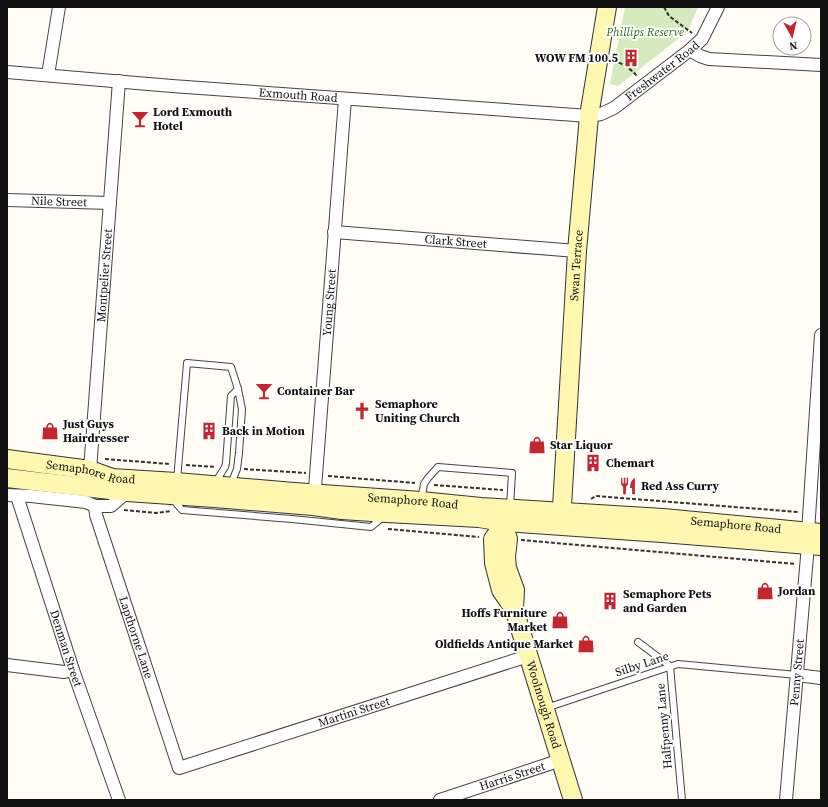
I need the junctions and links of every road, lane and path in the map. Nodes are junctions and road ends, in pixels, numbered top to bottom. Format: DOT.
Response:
graph roads {
  1 [pos="59,7"];
  2 [pos="607,7"];
  3 [pos="664,7"];
  4 [pos="718,7"];
  5 [pos="702,39"];
  6 [pos="690,50"];
  7 [pos="613,61"];
  8 [pos="821,65"];
  9 [pos="7,72"];
  10 [pos="48,75"];
  11 [pos="119,81"];
  12 [pos="645,84"];
  13 [pos="345,99"];
  14 [pos="589,116"];
  15 [pos="7,200"];
  16 [pos="110,203"];
  17 [pos="334,232"];
  18 [pos="577,251"];
  19 [pos="821,335"];
  20 [pos="238,389"];
  21 [pos="7,459"];
  22 [pos="90,464"];
  23 [pos="225,467"];
  24 [pos="237,469"];
  25 [pos="316,475"];
  26 [pos="13,487"];
  27 [pos="178,488"];
  28 [pos="219,490"];
  29 [pos="127,492"];
  30 [pos="31,496"];
  31 [pos="590,499"];
  32 [pos="314,500"];
  33 [pos="422,500"];
  34 [pos="95,506"];
  35 [pos="111,506"];
  36 [pos="387,513"];
  37 [pos="809,513"];
  38 [pos="562,519"];
  39 [pos="506,521"];
  40 [pos="371,527"];
  41 [pos="815,539"];
  42 [pos="807,565"];
  43 [pos="638,642"];
  44 [pos="528,656"];
  45 [pos="7,665"];
  46 [pos="670,666"];
  47 [pos="73,670"];
  48 [pos="797,675"];
  49 [pos="821,678"];
  50 [pos="545,709"];
  51 [pos="561,760"];
  52 [pos="179,768"];
  53 [pos="119,800"];
  54 [pos="440,800"];
  55 [pos="574,800"];
  56 [pos="682,800"];
  57 [pos="786,800"];
  1 -- 10 [label="street"];
  2 -- 14 [label="main road, Swan Terrace"];
  3 -- 5 [label="path"];
  4 -- 5 [label="street, Freshwater Road"];
  5 -- 6 [label="street, Freshwater Road"];
  6 -- 8 [label="street"];
  6 -- 12 [label="street, Freshwater Road"];
  7 -- 12 [label="path"];
  9 -- 10 [label="street, Exmouth Road"];
  10 -- 11 [label="street, Exmouth Road"];
  11 -- 13 [label="street, Exmouth Road"];
  11 -- 16 [label="street, Montpelier Street"];
  12 -- 14 [label="street, Freshwater Road"];
  13 -- 14 [label="street, Exmouth Road"];
  13 -- 17 [label="street, Young Street"];
  14 -- 18 [label="main road, Swan Terrace"];
  15 -- 16 [label="street, Nile Street"];
  16 -- 22 [label="street, Montpelier Street"];
  17 -- 18 [label="street, Clark Street"];
  17 -- 25 [label="street, Young Street"];
  18 -- 38 [label="main road, Swan Terrace"];
  19 -- 37 [label="street, Penny Street"];
  20 -- 23 [label="lane"];
  20 -- 24 [label="lane"];
  20 -- 27 [label="lane"];
  21 -- 22 [label="main road, Semaphore Road"];
  22 -- 27 [label="path"];
  22 -- 27 [label="main road, Semaphore Road"];
  23 -- 27 [label="path"];
  23 -- 28 [label="lane"];
  24 -- 25 [label="path"];
  24 -- 28 [label="lane"];
  25 -- 32 [label="street, Young Street"];
  25 -- 33 [label="path"];
  26 -- 29 [label="main road, Semaphore Road"];
  26 -- 30 [label="street"];
  26 -- 30 [label="street"];
  26 -- 47 [label="street, Denman Street"];
  27 -- 28 [label="main road, Semaphore Road"];
  27 -- 29 [label="main road, Semaphore Road"];
  27 -- 35 [label="path"];
  27 -- 40 [label="lane"];
  28 -- 32 [label="main road, Semaphore Road"];
  29 -- 35 [label="street, Semaphore Road"];
  30 -- 34 [label="street"];
  31 -- 37 [label="path"];
  32 -- 33 [label="main road, Semaphore Road"];
  32 -- 36 [label="main road, Semaphore Road"];
  33 -- 36 [label="main road, Semaphore Road"];
  33 -- 39 [label="path"];
  33 -- 39 [label="main road, Semaphore Road"];
  33 -- 39 [label="lane"];
  34 -- 35 [label="street"];
  34 -- 52 [label="street, Lapthorne Lane"];
  36 -- 40 [label="lane"];
  37 -- 41 [label="street, Penny Street"];
  38 -- 39 [label="main road, Semaphore Road"];
  38 -- 39 [label="main road, Semaphore Road"];
  38 -- 41 [label="main road, Semaphore Road"];
  39 -- 40 [label="path"];
  39 -- 42 [label="path"];
  39 -- 44 [label="main road, Woolnough Road"];
  41 -- 42 [label="street, Penny Street"];
  42 -- 48 [label="street, Penny Street"];
  43 -- 46 [label="lane, Halfpenny Lane"];
  44 -- 50 [label="main road, Woolnough Road"];
  44 -- 52 [label="street, Martini Street"];
  45 -- 47 [label="street"];
  46 -- 48 [label="lane, Silby Lane"];
  46 -- 50 [label="lane, Silby Lane"];
  46 -- 56 [label="lane, Halfpenny Lane"];
  47 -- 53 [label="street, Denman Street"];
  48 -- 49 [label="street"];
  48 -- 57 [label="street, Penny Street"];
  50 -- 51 [label="main road, Woolnough Road"];
  51 -- 54 [label="street, Harris Street"];
  51 -- 55 [label="main road, Woolnough Road"];
}
